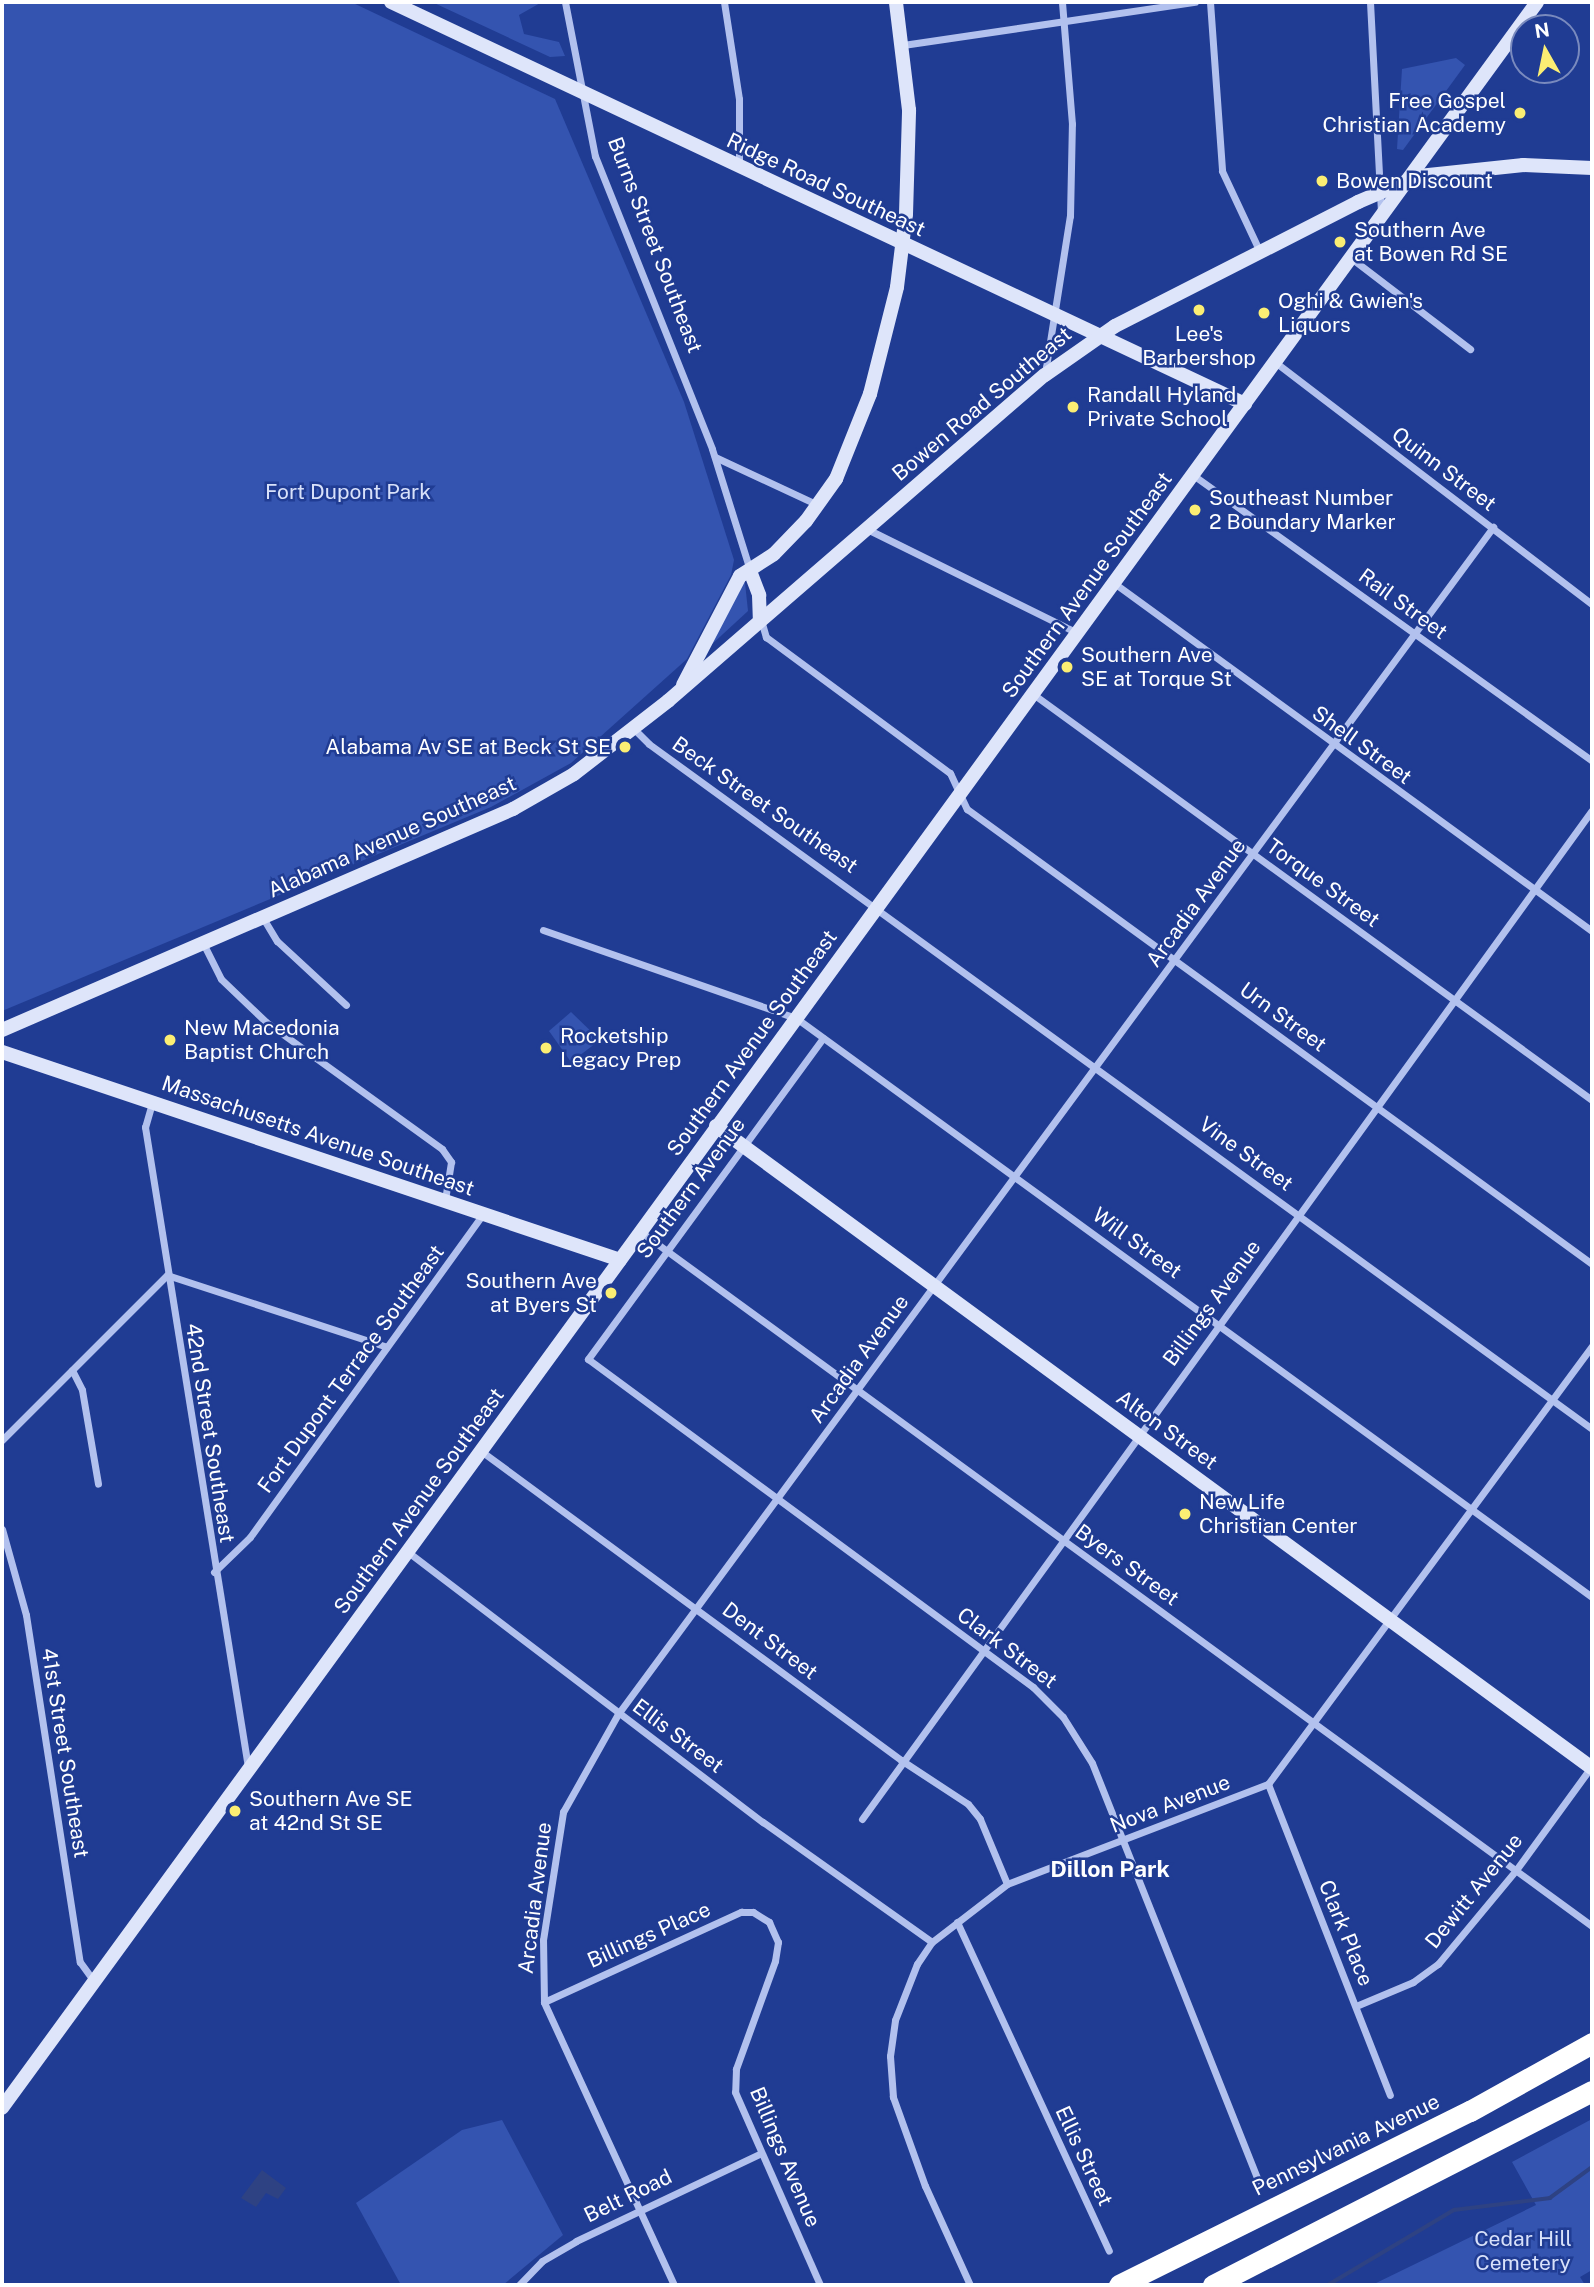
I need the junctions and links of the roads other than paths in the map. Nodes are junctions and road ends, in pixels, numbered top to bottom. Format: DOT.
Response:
graph roads {
  1 [pos="391,2"];
  2 [pos="565,2"];
  3 [pos="724,2"];
  4 [pos="896,2"];
  5 [pos="1062,2"];
  6 [pos="1195,2"];
  7 [pos="1210,2"];
  8 [pos="1370,2"];
  9 [pos="1537,2"];
  10 [pos="1065,21"];
  11 [pos="903,45"];
  12 [pos="583,95"];
  13 [pos="738,168"];
  14 [pos="1592,168"];
  15 [pos="1403,182"];
  16 [pos="1380,192"];
  17 [pos="1381,213"];
  18 [pos="903,244"];
  19 [pos="1260,252"];
  20 [pos="1351,258"];
  21 [pos="1056,316"];
  22 [pos="1099,336"];
  23 [pos="1470,349"];
  24 [pos="1275,362"];
  25 [pos="1045,375"];
  26 [pos="1245,404"];
  27 [pos="715,457"];
  28 [pos="1193,475"];
  29 [pos="819,505"];
  30 [pos="1493,527"];
  31 [pos="867,529"];
  32 [pos="750,571"];
  33 [pos="1114,583"];
  34 [pos="1592,604"];
  35 [pos="760,618"];
  36 [pos="1077,633"];
  37 [pos="1415,634"];
  38 [pos="681,689"];
  39 [pos="1033,694"];
  40 [pos="634,729"];
  41 [pos="1333,746"];
  42 [pos="1592,761"];
  43 [pos="960,793"];
  44 [pos="1592,810"];
  45 [pos="1253,854"];
  46 [pos="1534,890"];
  47 [pos="878,907"];
  48 [pos="263,917"];
  49 [pos="543,929"];
  50 [pos="1592,931"];
  51 [pos="203,943"];
  52 [pos="1176,960"];
  53 [pos="1454,1000"];
  54 [pos="346,1005"];
  55 [pos="796,1018"];
  56 [pos="2,1030"];
  57 [pos="823,1038"];
  58 [pos="2,1052"];
  59 [pos="1097,1067"];
  60 [pos="1592,1100"];
  61 [pos="153,1102"];
  62 [pos="1377,1107"];
  63 [pos="716,1126"];
  64 [pos="743,1146"];
  65 [pos="1016,1176"];
  66 [pos="445,1200"];
  67 [pos="484,1213"];
  68 [pos="1298,1214"];
  69 [pos="641,1232"];
  70 [pos="667,1251"];
  71 [pos="620,1260"];
  72 [pos="1592,1264"];
  73 [pos="167,1275"];
  74 [pos="934,1286"];
  75 [pos="1219,1323"];
  76 [pos="1592,1346"];
  77 [pos="387,1347"];
  78 [pos="588,1359"];
  79 [pos="72,1370"];
  80 [pos="858,1390"];
  81 [pos="1552,1400"];
  82 [pos="1592,1429"];
  83 [pos="1137,1435"];
  84 [pos="2,1440"];
  85 [pos="481,1451"];
  86 [pos="98,1484"];
  87 [pos="776,1500"];
  88 [pos="1473,1507"];
  89 [pos="2,1529"];
  90 [pos="1062,1539"];
  91 [pos="408,1552"];
  92 [pos="214,1572"];
  93 [pos="1592,1597"];
  94 [pos="697,1608"];
  95 [pos="1390,1619"];
  96 [pos="981,1649"];
  97 [pos="618,1714"];
  98 [pos="1313,1723"];
  99 [pos="901,1760"];
  100 [pos="1592,1767"];
  101 [pos="249,1769"];
  102 [pos="1268,1784"];
  103 [pos="862,1818"];
  104 [pos="1122,1841"];
  105 [pos="1516,1870"];
  106 [pos="1007,1884"];
  107 [pos="769,1922"];
  108 [pos="957,1922"];
  109 [pos="1592,1926"];
  110 [pos="932,1942"];
  111 [pos="94,1982"];
  112 [pos="544,2002"];
  113 [pos="1356,2006"];
  114 [pos="1592,2043"];
  115 [pos="1592,2091"];
  116 [pos="1390,2095"];
  117 [pos="2,2108"];
  118 [pos="761,2153"];
  119 [pos="1259,2183"];
  120 [pos="640,2208"];
  121 [pos="1110,2251"];
  122 [pos="519,2285"];
  123 [pos="674,2285"];
  124 [pos="820,2285"];
  125 [pos="971,2285"];
  126 [pos="1119,2285"];
  127 [pos="1213,2285"];
  1 -- 12 [label="street, Ridge Road Southeast"];
  2 -- 12 [label="street, Burns Street Southeast"];
  3 -- 13 [label="street"];
  4 -- 11 [label="street"];
  5 -- 10 [label="street"];
  6 -- 10 [label="street"];
  7 -- 19 [label="street"];
  8 -- 16 [label="street"];
  9 -- 15 [label="street, Southern Avenue Southeast"];
  10 -- 11 [label="street"];
  10 -- 21 [label="street"];
  11 -- 18 [label="street"];
  12 -- 13 [label="street, Ridge Road Southeast"];
  12 -- 27 [label="street, Burns Street Southeast"];
  13 -- 18 [label="street, Ridge Road Southeast"];
  14 -- 15 [label="street, Bowen Road Southeast"];
  15 -- 16 [label="street, Bowen Road Southeast"];
  15 -- 17 [label="street, Southern Avenue Southeast"];
  16 -- 17 [label="street"];
  16 -- 19 [label="street, Bowen Road Southeast"];
  17 -- 20 [label="street, Southern Avenue Southeast"];
  18 -- 21 [label="street, Ridge Road Southeast"];
  18 -- 29 [label="street"];
  19 -- 22 [label="street, Bowen Road Southeast"];
  20 -- 23 [label="street"];
  20 -- 24 [label="street, Southern Avenue Southeast"];
  21 -- 22 [label="street, Ridge Road Southeast"];
  21 -- 25 [label="street"];
  22 -- 25 [label="street, Bowen Road Southeast"];
  22 -- 26 [label="street, Ridge Road Southeast"];
  24 -- 26 [label="street, Southern Avenue Southeast"];
  24 -- 30 [label="street, Quinn Street"];
  25 -- 31 [label="street, Bowen Road Southeast"];
  26 -- 28 [label="street, Southern Avenue Southeast"];
  27 -- 29 [label="street"];
  27 -- 32 [label="street, Burns Street Southeast"];
  28 -- 33 [label="street, Southern Avenue Southeast"];
  28 -- 37 [label="street, Rail Street"];
  29 -- 32 [label="street"];
  30 -- 34 [label="street, Quinn Street"];
  30 -- 37 [label="street, Arcadia Avenue"];
  31 -- 35 [label="street, Bowen Road Southeast"];
  31 -- 36 [label="street"];
  32 -- 35 [label="street, Burns Street Southeast"];
  32 -- 38 [label="street"];
  33 -- 36 [label="street, Southern Avenue Southeast"];
  33 -- 41 [label="street, Shell Street"];
  35 -- 38 [label="street, Alabama Avenue Southeast"];
  35 -- 43 [label="street, Urn Street"];
  36 -- 39 [label="street, Southern Avenue Southeast"];
  37 -- 41 [label="street, Arcadia Avenue"];
  37 -- 42 [label="street, Rail Street"];
  38 -- 40 [label="street, Alabama Avenue Southeast"];
  39 -- 43 [label="street, Southern Avenue Southeast"];
  39 -- 45 [label="street, Torque Street"];
  40 -- 47 [label="street, Beck Street Southeast"];
  40 -- 48 [label="street, Alabama Avenue Southeast"];
  41 -- 45 [label="street, Arcadia Avenue"];
  41 -- 46 [label="street, Shell Street"];
  43 -- 47 [label="street, Southern Avenue Southeast"];
  43 -- 52 [label="street, Urn Street"];
  44 -- 46 [label="street, Billings Avenue"];
  45 -- 52 [label="street, Arcadia Avenue"];
  45 -- 53 [label="street, Torque Street"];
  46 -- 50 [label="street, Shell Street"];
  46 -- 53 [label="street, Billings Avenue"];
  47 -- 55 [label="street, Southern Avenue Southeast"];
  47 -- 59 [label="street, Vine Street"];
  48 -- 51 [label="street, Alabama Avenue Southeast"];
  48 -- 54 [label="street"];
  49 -- 55 [label="street, Will Street"];
  51 -- 56 [label="street, Alabama Avenue Southeast"];
  51 -- 66 [label="street"];
  52 -- 59 [label="street, Arcadia Avenue"];
  52 -- 62 [label="street, Urn Street"];
  53 -- 60 [label="street, Torque Street"];
  53 -- 62 [label="street, Billings Avenue"];
  55 -- 57 [label="street, Will Street"];
  55 -- 63 [label="street, Southern Avenue Southeast"];
  57 -- 64 [label="street, Southern Avenue"];
  57 -- 65 [label="street, Will Street"];
  58 -- 61 [label="street, Massachusetts Avenue Southeast"];
  59 -- 65 [label="street, Arcadia Avenue"];
  59 -- 68 [label="street, Vine Street"];
  61 -- 66 [label="street, Massachusetts Avenue Southeast"];
  61 -- 73 [label="street, 42nd Street Southeast"];
  62 -- 68 [label="street, Billings Avenue"];
  62 -- 72 [label="street, Urn Street"];
  63 -- 64 [label="street, Alton Street"];
  63 -- 69 [label="street, Southern Avenue Southeast"];
  64 -- 70 [label="street, Southern Avenue"];
  64 -- 74 [label="street, Alton Street"];
  65 -- 74 [label="street, Arcadia Avenue"];
  65 -- 75 [label="street, Will Street"];
  66 -- 67 [label="street, Massachusetts Avenue Southeast"];
  67 -- 71 [label="street, Massachusetts Avenue Southeast"];
  67 -- 77 [label="street, Fort Dupont Terrace Southeast"];
  68 -- 75 [label="street, Billings Avenue"];
  68 -- 81 [label="street, Vine Street"];
  69 -- 70 [label="street, Byers Street"];
  69 -- 71 [label="street, Southern Avenue Southeast"];
  70 -- 78 [label="street, Southern Avenue"];
  70 -- 80 [label="street, Byers Street"];
  71 -- 85 [label="street, Southern Avenue Southeast"];
  73 -- 77 [label="street"];
  73 -- 79 [label="street"];
  73 -- 92 [label="street, 42nd Street Southeast"];
  74 -- 80 [label="street, Arcadia Avenue"];
  74 -- 83 [label="street, Alton Street"];
  75 -- 83 [label="street, Billings Avenue"];
  75 -- 88 [label="street, Will Street"];
  76 -- 81 [label="street"];
  77 -- 92 [label="street, Fort Dupont Terrace Southeast"];
  78 -- 87 [label="street, Clark Street"];
  79 -- 84 [label="street"];
  79 -- 86 [label="street"];
  80 -- 87 [label="street, Arcadia Avenue"];
  80 -- 90 [label="street, Byers Street"];
  81 -- 82 [label="street, Vine Street"];
  81 -- 88 [label="street"];
  83 -- 90 [label="street, Billings Avenue"];
  83 -- 95 [label="street, Alton Street"];
  85 -- 91 [label="street, Southern Avenue Southeast"];
  85 -- 94 [label="street, Dent Street"];
  87 -- 94 [label="street, Arcadia Avenue"];
  87 -- 96 [label="street, Clark Street"];
  88 -- 93 [label="street, Will Street"];
  88 -- 95 [label="street"];
  89 -- 111 [label="street, 41st Street Southeast"];
  90 -- 96 [label="street, Billings Avenue"];
  90 -- 98 [label="street, Byers Street"];
  91 -- 97 [label="street, Ellis Street"];
  91 -- 101 [label="street, Southern Avenue Southeast"];
  92 -- 101 [label="street, 42nd Street Southeast"];
  94 -- 97 [label="street, Arcadia Avenue"];
  94 -- 99 [label="street, Dent Street"];
  95 -- 98 [label="street"];
  95 -- 100 [label="street, Alton Street"];
  96 -- 99 [label="street, Billings Avenue"];
  96 -- 104 [label="street, Clark Street"];
  97 -- 110 [label="street, Ellis Street"];
  97 -- 112 [label="street, Arcadia Avenue"];
  98 -- 102 [label="street"];
  98 -- 105 [label="street, Byers Street"];
  99 -- 103 [label="street, Billings Avenue"];
  99 -- 106 [label="street, Dent Street"];
  100 -- 105 [label="street, Dewitt Avenue"];
  101 -- 111 [label="street, Southern Avenue Southeast"];
  102 -- 104 [label="street, Nova Avenue"];
  102 -- 113 [label="street, Clark Place"];
  104 -- 106 [label="street, Nova Avenue"];
  104 -- 119 [label="street, Clark Street"];
  105 -- 109 [label="street, Byers Street"];
  105 -- 113 [label="street, Dewitt Avenue"];
  106 -- 108 [label="street, Nova Avenue"];
  107 -- 112 [label="street, Billings Place"];
  107 -- 118 [label="street, Billings Avenue"];
  108 -- 110 [label="street, Nova Avenue"];
  108 -- 121 [label="street, Ellis Street"];
  110 -- 125 [label="street, Nova Avenue"];
  111 -- 117 [label="street, Southern Avenue Southeast"];
  112 -- 120 [label="street, Arcadia Avenue"];
  113 -- 116 [label="street, Clark Place"];
  114 -- 126 [label="highway, Pennsylvania Avenue"];
  115 -- 127 [label="highway"];
  118 -- 120 [label="street, Belt Road"];
  118 -- 124 [label="street, Billings Avenue"];
  120 -- 122 [label="street, Belt Road"];
  120 -- 123 [label="street, Arcadia Avenue"];
}
